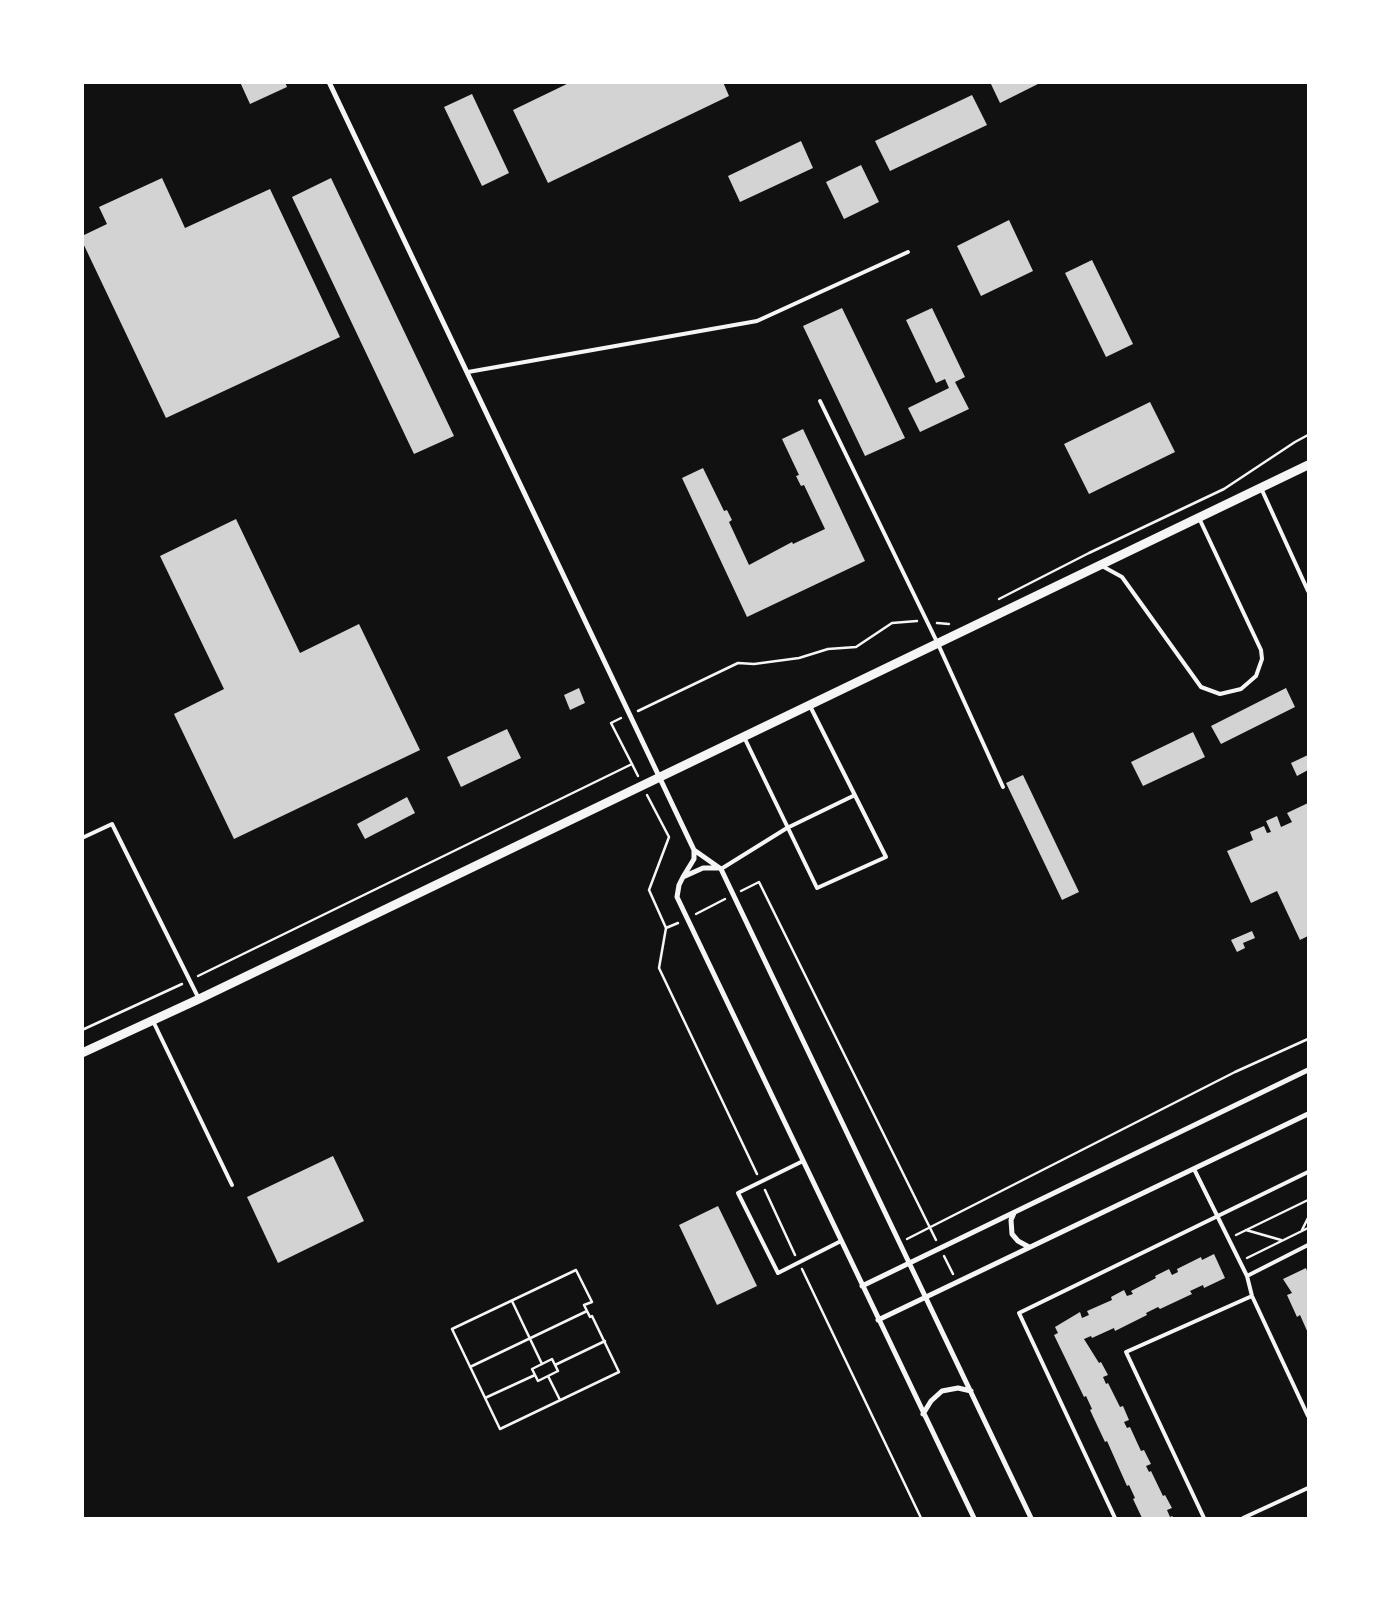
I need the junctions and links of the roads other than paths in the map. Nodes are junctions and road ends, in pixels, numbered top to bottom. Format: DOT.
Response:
graph roads {
  1 [pos="329,82"];
  2 [pos="908,252"];
  3 [pos="468,372"];
  4 [pos="820,401"];
  5 [pos="1308,466"];
  6 [pos="1261,488"];
  7 [pos="1199,518"];
  8 [pos="1100,565"];
  9 [pos="1308,591"];
  10 [pos="938,644"];
  11 [pos="810,706"];
  12 [pos="744,737"];
  13 [pos="661,777"];
  14 [pos="1003,787"];
  15 [pos="855,795"];
  16 [pos="787,828"];
  17 [pos="82,838"];
  18 [pos="694,850"];
  19 [pos="721,869"];
  20 [pos="683,877"];
  21 [pos="199,999"];
  22 [pos="152,1021"];
  23 [pos="82,1053"];
  24 [pos="1308,1070"];
  25 [pos="1308,1114"];
  26 [pos="803,1161"];
  27 [pos="1194,1169"];
  28 [pos="1308,1172"];
  29 [pos="232,1184"];
  30 [pos="1014,1213"];
  31 [pos="1218,1216"];
  32 [pos="841,1241"];
  33 [pos="1308,1245"];
  34 [pos="1029,1247"];
  35 [pos="910,1262"];
  36 [pos="1247,1276"];
  37 [pos="862,1286"];
  38 [pos="927,1296"];
  39 [pos="1252,1296"];
  40 [pos="878,1320"];
  41 [pos="971,1392"];
  42 [pos="1308,1400"];
  43 [pos="1303,1403"];
  44 [pos="924,1414"];
  45 [pos="1308,1416"];
  46 [pos="1308,1488"];
  47 [pos="974,1518"];
  48 [pos="1031,1518"];
  49 [pos="1115,1518"];
  50 [pos="1204,1518"];
  51 [pos="1242,1518"];
  1 -- 3 [label="street"];
  2 -- 3 [label="lane"];
  3 -- 13 [label="street"];
  4 -- 10 [label="lane"];
  5 -- 6 [label="street"];
  6 -- 7 [label="street"];
  6 -- 9 [label="lane"];
  7 -- 8 [label="street"];
  7 -- 8 [label="lane"];
  8 -- 10 [label="street"];
  10 -- 11 [label="street"];
  10 -- 14 [label="lane"];
  11 -- 12 [label="street"];
  11 -- 15 [label="lane"];
  12 -- 13 [label="street"];
  12 -- 16 [label="lane"];
  13 -- 18 [label="street"];
  13 -- 21 [label="street"];
  15 -- 16 [label="lane"];
  15 -- 16 [label="lane"];
  16 -- 19 [label="lane"];
  17 -- 21 [label="lane"];
  18 -- 19 [label="street"];
  18 -- 20 [label="street"];
  19 -- 20 [label="street"];
  19 -- 35 [label="street"];
  20 -- 26 [label="street"];
  21 -- 22 [label="street"];
  22 -- 23 [label="street"];
  22 -- 29 [label="lane"];
  24 -- 30 [label="street"];
  25 -- 27 [label="street"];
  26 -- 32 [label="street"];
  26 -- 32 [label="lane"];
  27 -- 31 [label="lane"];
  27 -- 34 [label="street"];
  28 -- 31 [label="lane"];
  30 -- 34 [label="street"];
  30 -- 35 [label="street"];
  31 -- 36 [label="lane"];
  31 -- 49 [label="lane"];
  32 -- 37 [label="street"];
  33 -- 36 [label="lane"];
  34 -- 38 [label="street"];
  35 -- 37 [label="street"];
  35 -- 38 [label="street"];
  36 -- 39 [label="lane"];
  37 -- 40 [label="street"];
  38 -- 40 [label="street"];
  38 -- 41 [label="street"];
  39 -- 43 [label="lane"];
  39 -- 50 [label="lane"];
  40 -- 44 [label="street"];
  41 -- 44 [label="street"];
  41 -- 48 [label="street"];
  42 -- 43 [label="lane"];
  43 -- 45 [label="lane"];
  44 -- 47 [label="street"];
  46 -- 51 [label="lane"];
}
